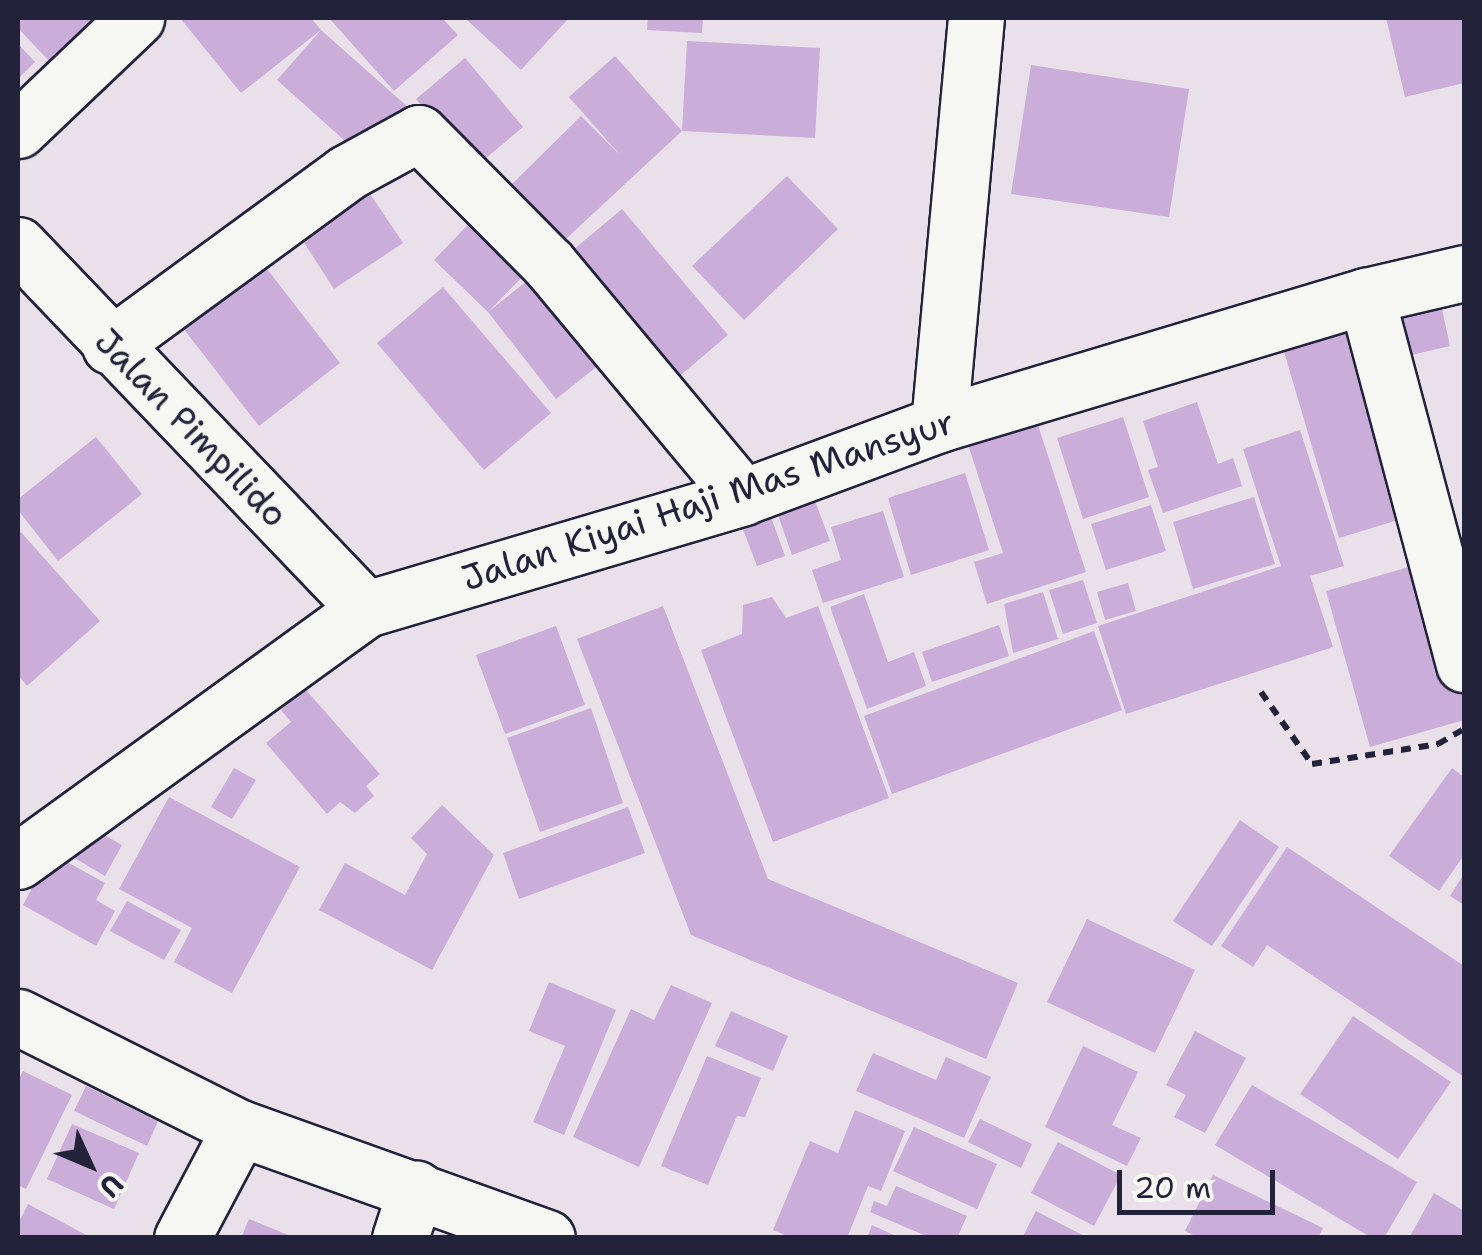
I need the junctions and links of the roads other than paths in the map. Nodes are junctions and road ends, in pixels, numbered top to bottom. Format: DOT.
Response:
graph roads {
  1 [pos="136,18"];
  2 [pos="976,18"];
  3 [pos="18,130"];
  4 [pos="18,245"];
  5 [pos="1464,273"];
  6 [pos="1366,296"];
  7 [pos="110,346"];
  8 [pos="940,424"];
  9 [pos="743,497"];
  10 [pos="366,609"];
  11 [pos="1464,664"];
  12 [pos="18,861"];
  13 [pos="18,1017"];
  14 [pos="240,1128"];
  15 [pos="408,1213"];
  16 [pos="182,1238"];
  17 [pos="546,1238"];
  1 -- 3 [label="street"];
  2 -- 8 [label="street"];
  4 -- 7 [label="street, Jalan Pimpilido"];
  5 -- 6 [label="street, Jalan Kiyai Haji Mas Mansyur"];
  6 -- 8 [label="street, Jalan Kiyai Haji Mas Mansyur"];
  6 -- 11 [label="street"];
  7 -- 9 [label="street"];
  7 -- 10 [label="street, Jalan Pimpilido"];
  8 -- 9 [label="street, Jalan Kiyai Haji Mas Mansyur"];
  9 -- 10 [label="street, Jalan Kiyai Haji Mas Mansyur"];
  10 -- 12 [label="street, Jalan Kiyai Haji Mas Mansyur"];
  13 -- 14 [label="street"];
  14 -- 15 [label="street"];
  14 -- 16 [label="street"];
  15 -- 17 [label="street"];
}
